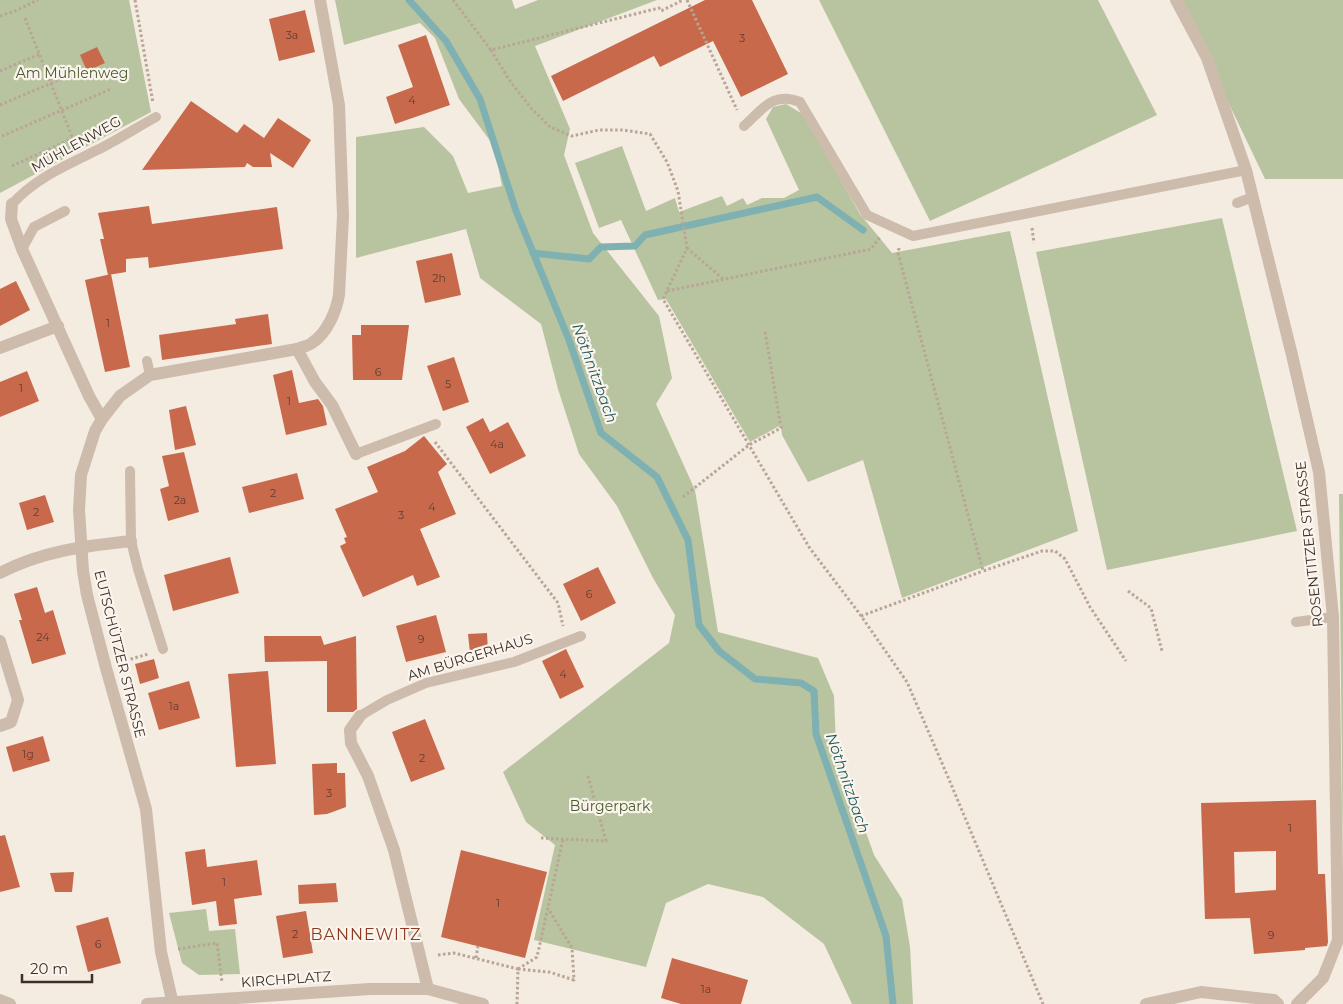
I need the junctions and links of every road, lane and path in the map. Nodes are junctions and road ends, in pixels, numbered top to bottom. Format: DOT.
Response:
graph roads {
  1 [pos="38,0"];
  2 [pos="135,0"];
  3 [pos="320,0"];
  4 [pos="453,0"];
  5 [pos="685,0"];
  6 [pos="1176,0"];
  7 [pos="0,16"];
  8 [pos="25,18"];
  9 [pos="491,50"];
  10 [pos="40,54"];
  11 [pos="0,71"];
  12 [pos="75,72"];
  13 [pos="51,82"];
  14 [pos="111,89"];
  15 [pos="0,105"];
  16 [pos="62,111"];
  17 [pos="156,117"];
  18 [pos="744,126"];
  19 [pos="2,136"];
  20 [pos="73,138"];
  21 [pos="81,158"];
  22 [pos="12,166"];
  23 [pos="1246,170"];
  24 [pos="1253,197"];
  25 [pos="1237,203"];
  26 [pos="12,204"];
  27 [pos="64,211"];
  28 [pos="1031,221"];
  29 [pos="890,225"];
  30 [pos="1034,242"];
  31 [pos="687,248"];
  32 [pos="22,249"];
  33 [pos="898,253"];
  34 [pos="723,280"];
  35 [pos="666,291"];
  36 [pos="58,326"];
  37 [pos="765,331"];
  38 [pos="0,348"];
  39 [pos="297,349"];
  40 [pos="147,361"];
  41 [pos="150,375"];
  42 [pos="102,419"];
  43 [pos="436,424"];
  44 [pos="424,428"];
  45 [pos="750,445"];
  46 [pos="356,454"];
  47 [pos="130,471"];
  48 [pos="683,497"];
  49 [pos="131,541"];
  50 [pos="80,547"];
  51 [pos="983,571"];
  52 [pos="0,573"];
  53 [pos="1128,591"];
  54 [pos="861,616"];
  55 [pos="1332,617"];
  56 [pos="1296,622"];
  57 [pos="581,636"];
  58 [pos="567,641"];
  59 [pos="0,642"];
  60 [pos="163,649"];
  61 [pos="1162,651"];
  62 [pos="124,661"];
  63 [pos="1126,661"];
  64 [pos="360,716"];
  65 [pos="0,726"];
  66 [pos="588,776"];
  67 [pos="541,838"];
  68 [pos="563,838"];
  69 [pos="548,908"];
  70 [pos="1340,939"];
  71 [pos="478,946"];
  72 [pos="180,949"];
  73 [pos="420,957"];
  74 [pos="476,958"];
  75 [pos="518,969"];
  76 [pos="428,989"];
  77 [pos="224,998"];
  78 [pos="0,1000"];
  79 [pos="1177,1001"];
  80 [pos="173,1003"];
  81 [pos="10,1004"];
  82 [pos="147,1004"];
  83 [pos="483,1004"];
  84 [pos="517,1004"];
  85 [pos="1043,1004"];
  86 [pos="1146,1004"];
  87 [pos="1278,1004"];
  88 [pos="1297,1004"];
  1 -- 7 [label="path"];
  2 -- 17 [label="path"];
  3 -- 39 [label="street, EUTSCHÜTZER STRASSE"];
  4 -- 9 [label="path"];
  5 -- 9 [label="path"];
  5 -- 18 [label="path"];
  6 -- 23 [label="street, ROSENTITZER STRASSE"];
  8 -- 10 [label="path"];
  9 -- 31 [label="path"];
  10 -- 11 [label="path"];
  10 -- 13 [label="path"];
  12 -- 13 [label="path"];
  13 -- 15 [label="path"];
  13 -- 16 [label="path"];
  14 -- 16 [label="path"];
  16 -- 19 [label="path"];
  16 -- 20 [label="path"];
  17 -- 21 [label="lane, MÜHLENWEG"];
  18 -- 29 [label="lane"];
  20 -- 21 [label="path"];
  20 -- 22 [label="path"];
  21 -- 26 [label="lane, MÜHLENWEG"];
  23 -- 24 [label="street, ROSENTITZER STRASSE"];
  23 -- 29 [label="lane"];
  24 -- 25 [label="lane"];
  24 -- 55 [label="street, ROSENTITZER STRASSE"];
  26 -- 32 [label="street, MÜHLENWEG"];
  27 -- 32 [label="lane"];
  28 -- 30 [label="path"];
  29 -- 34 [label="path"];
  31 -- 34 [label="path"];
  31 -- 35 [label="path"];
  32 -- 36 [label="street, MÜHLENWEG"];
  33 -- 51 [label="path"];
  34 -- 35 [label="path"];
  35 -- 45 [label="path"];
  36 -- 38 [label="street"];
  36 -- 42 [label="street, MÜHLENWEG"];
  37 -- 45 [label="path"];
  39 -- 41 [label="street, EUTSCHÜTZER STRASSE"];
  39 -- 46 [label="street"];
  40 -- 41 [label="lane"];
  41 -- 42 [label="street, EUTSCHÜTZER STRASSE"];
  42 -- 50 [label="street, EUTSCHÜTZER STRASSE"];
  43 -- 44 [label="lane"];
  44 -- 46 [label="lane"];
  44 -- 58 [label="path"];
  45 -- 48 [label="path"];
  45 -- 54 [label="path"];
  47 -- 49 [label="lane"];
  49 -- 50 [label="street"];
  49 -- 60 [label="lane"];
  50 -- 52 [label="street"];
  50 -- 80 [label="street, EUTSCHÜTZER STRASSE"];
  51 -- 54 [label="path"];
  51 -- 63 [label="path"];
  53 -- 61 [label="path"];
  54 -- 85 [label="path"];
  55 -- 56 [label="lane"];
  55 -- 70 [label="street, ROSENTITZER STRASSE"];
  57 -- 58 [label="lane, AM BÜRGERHAUS"];
  58 -- 64 [label="lane, AM BÜRGERHAUS"];
  59 -- 65 [label="street"];
  60 -- 62 [label="path"];
  64 -- 73 [label="street, AM BÜRGERHAUS"];
  66 -- 68 [label="path"];
  67 -- 68 [label="path"];
  68 -- 69 [label="path"];
  69 -- 75 [label="path"];
  69 -- 75 [label="path"];
  70 -- 88 [label="street, ROSENTITZER STRASSE"];
  71 -- 74 [label="path"];
  72 -- 77 [label="path"];
  73 -- 74 [label="path"];
  73 -- 76 [label="street, AM BÜRGERHAUS"];
  74 -- 75 [label="path"];
  75 -- 84 [label="path"];
  76 -- 77 [label="street, KIRCHPLATZ"];
  76 -- 83 [label="street, KIRCHPLATZ"];
  77 -- 80 [label="street, KIRCHPLATZ"];
  78 -- 81 [label="street"];
  79 -- 86 [label="street"];
  79 -- 87 [label="street"];
  80 -- 82 [label="street, KIRCHPLATZ"];
}
